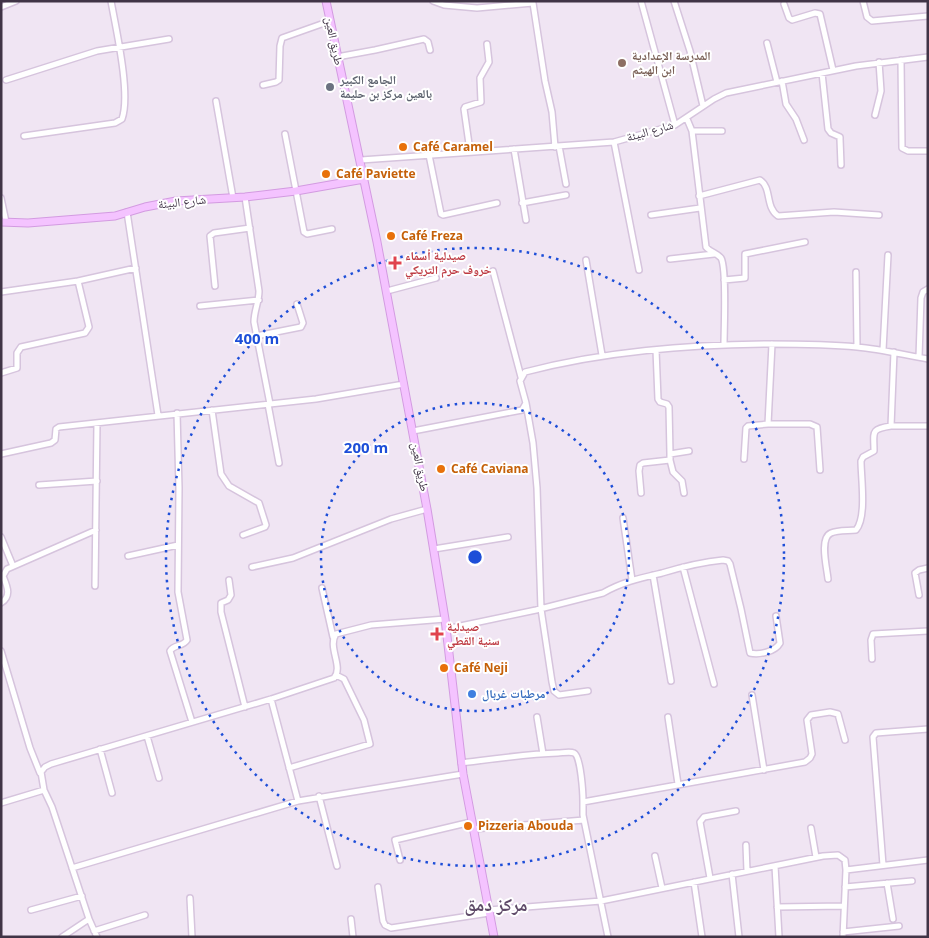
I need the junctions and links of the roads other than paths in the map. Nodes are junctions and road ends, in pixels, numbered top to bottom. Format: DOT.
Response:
graph roads {
  1 [pos="16,1"];
  2 [pos="111,1"];
  3 [pos="326,1"];
  4 [pos="433,1"];
  5 [pos="641,1"];
  6 [pos="674,1"];
  7 [pos="863,1"];
  8 [pos="784,4"];
  9 [pos="1,6"];
  10 [pos="927,16"];
  11 [pos="330,22"];
  12 [pos="928,24"];
  13 [pos="169,39"];
  14 [pos="767,43"];
  15 [pos="487,44"];
  16 [pos="119,46"];
  17 [pos="430,50"];
  18 [pos="337,57"];
  19 [pos="928,57"];
  20 [pos="901,60"];
  21 [pos="879,62"];
  22 [pos="833,70"];
  23 [pos="822,73"];
  24 [pos="6,80"];
  25 [pos="780,82"];
  26 [pos="263,85"];
  27 [pos="216,101"];
  28 [pos="703,106"];
  29 [pos="875,115"];
  30 [pos="686,119"];
  31 [pos="675,125"];
  32 [pos="692,131"];
  33 [pos="722,131"];
  34 [pos="285,134"];
  35 [pos="24,136"];
  36 [pos="804,140"];
  37 [pos="614,142"];
  38 [pos="557,147"];
  39 [pos="514,149"];
  40 [pos="470,151"];
  41 [pos="928,151"];
  42 [pos="429,155"];
  43 [pos="361,160"];
  44 [pos="841,165"];
  45 [pos="364,179"];
  46 [pos="566,184"];
  47 [pos="296,191"];
  48 [pos="566,195"];
  49 [pos="699,196"];
  50 [pos="246,197"];
  51 [pos="1,198"];
  52 [pos="233,198"];
  53 [pos="497,203"];
  54 [pos="522,203"];
  55 [pos="700,208"];
  56 [pos="127,212"];
  57 [pos="879,215"];
  58 [pos="651,216"];
  59 [pos="526,220"];
  60 [pos="4,222"];
  61 [pos="250,228"];
  62 [pos="332,229"];
  63 [pos="806,242"];
  64 [pos="715,254"];
  65 [pos="888,254"];
  66 [pos="670,259"];
  67 [pos="586,260"];
  68 [pos="136,268"];
  69 [pos="493,270"];
  70 [pos="639,270"];
  71 [pos="856,272"];
  72 [pos="436,278"];
  73 [pos="724,280"];
  74 [pos="78,281"];
  75 [pos="215,286"];
  76 [pos="928,289"];
  77 [pos="387,291"];
  78 [pos="1,292"];
  79 [pos="259,300"];
  80 [pos="297,304"];
  81 [pos="200,306"];
  82 [pos="256,336"];
  83 [pos="724,344"];
  84 [pos="772,344"];
  85 [pos="856,347"];
  86 [pos="656,350"];
  87 [pos="883,350"];
  88 [pos="894,352"];
  89 [pos="602,355"];
  90 [pos="919,357"];
  91 [pos="928,359"];
  92 [pos="1,373"];
  93 [pos="521,376"];
  94 [pos="404,384"];
  95 [pos="526,403"];
  96 [pos="269,404"];
  97 [pos="212,410"];
  98 [pos="177,413"];
  99 [pos="158,415"];
  100 [pos="97,423"];
  101 [pos="768,424"];
  102 [pos="891,426"];
  103 [pos="928,426"];
  104 [pos="413,431"];
  105 [pos="689,451"];
  106 [pos="1,454"];
  107 [pos="670,457"];
  108 [pos="744,460"];
  109 [pos="279,463"];
  110 [pos="820,470"];
  111 [pos="97,481"];
  112 [pos="39,485"];
  113 [pos="641,493"];
  114 [pos="684,493"];
  115 [pos="427,508"];
  116 [pos="623,518"];
  117 [pos="96,530"];
  118 [pos="243,535"];
  119 [pos="1,537"];
  120 [pos="508,537"];
  121 [pos="178,545"];
  122 [pos="434,549"];
  123 [pos="128,556"];
  124 [pos="13,566"];
  125 [pos="683,567"];
  126 [pos="252,568"];
  127 [pos="928,568"];
  128 [pos="653,575"];
  129 [pos="828,579"];
  130 [pos="229,580"];
  131 [pos="632,580"];
  132 [pos="95,586"];
  133 [pos="322,588"];
  134 [pos="919,595"];
  135 [pos="1,603"];
  136 [pos="541,609"];
  137 [pos="776,616"];
  138 [pos="445,618"];
  139 [pos="446,629"];
  140 [pos="928,631"];
  141 [pos="333,637"];
  142 [pos="1,651"];
  143 [pos="872,659"];
  144 [pos="336,675"];
  145 [pos="671,681"];
  146 [pos="714,684"];
  147 [pos="588,692"];
  148 [pos="752,695"];
  149 [pos="271,699"];
  150 [pos="245,707"];
  151 [pos="537,717"];
  152 [pos="668,717"];
  153 [pos="192,722"];
  154 [pos="928,729"];
  155 [pos="146,736"];
  156 [pos="844,740"];
  157 [pos="100,749"];
  158 [pos="543,754"];
  159 [pos="461,763"];
  160 [pos="289,768"];
  161 [pos="764,770"];
  162 [pos="40,773"];
  163 [pos="462,774"];
  164 [pos="159,778"];
  165 [pos="678,784"];
  166 [pos="44,790"];
  167 [pos="112,793"];
  168 [pos="320,796"];
  169 [pos="298,801"];
  170 [pos="583,802"];
  171 [pos="1,803"];
  172 [pos="736,811"];
  173 [pos="584,820"];
  174 [pos="472,826"];
  175 [pos="811,828"];
  176 [pos="746,845"];
  177 [pos="655,856"];
  178 [pos="816,857"];
  179 [pos="400,860"];
  180 [pos="928,860"];
  181 [pos="337,866"];
  182 [pos="775,866"];
  183 [pos="883,866"];
  184 [pos="72,868"];
  185 [pos="846,870"];
  186 [pos="747,871"];
  187 [pos="732,874"];
  188 [pos="710,878"];
  189 [pos="912,881"];
  190 [pos="694,882"];
  191 [pos="887,883"];
  192 [pos="378,887"];
  193 [pos="845,887"];
  194 [pos="662,888"];
  195 [pos="82,896"];
  196 [pos="190,898"];
  197 [pos="601,901"];
  198 [pos="844,906"];
  199 [pos="777,907"];
  200 [pos="31,910"];
  201 [pos="489,911"];
  202 [pos="145,915"];
  203 [pos="89,919"];
  204 [pos="351,919"];
  205 [pos="893,919"];
  206 [pos="899,926"];
  207 [pos="96,934"];
  208 [pos="843,934"];
  209 [pos="62,937"];
  210 [pos="192,937"];
  211 [pos="353,937"];
  212 [pos="494,937"];
  213 [pos="608,937"];
  214 [pos="702,937"];
  215 [pos="739,937"];
  216 [pos="779,937"];
  1 -- 9 [label="street"];
  2 -- 16 [label="street"];
  3 -- 11 [label="main road, طريق العين"];
  4 -- 38 [label="street"];
  5 -- 31 [label="street"];
  6 -- 28 [label="street"];
  7 -- 10 [label="street"];
  8 -- 22 [label="street"];
  10 -- 12 [label="street"];
  11 -- 18 [label="main road, طريق العين"];
  11 -- 26 [label="street"];
  13 -- 16 [label="street"];
  14 -- 25 [label="street"];
  15 -- 40 [label="street"];
  16 -- 24 [label="street"];
  16 -- 35 [label="street"];
  17 -- 18 [label="street"];
  18 -- 43 [label="main road, طريق العين"];
  19 -- 20 [label="street, شارع البيئة"];
  20 -- 21 [label="street, شارع البيئة"];
  20 -- 41 [label="street"];
  21 -- 22 [label="street, شارع البيئة"];
  21 -- 29 [label="street"];
  22 -- 23 [label="street, شارع البيئة"];
  23 -- 25 [label="street, شارع البيئة"];
  23 -- 44 [label="street"];
  25 -- 28 [label="street, شارع البيئة"];
  25 -- 36 [label="street"];
  27 -- 52 [label="street"];
  28 -- 30 [label="street, شارع البيئة"];
  30 -- 31 [label="street, شارع البيئة"];
  30 -- 32 [label="street"];
  31 -- 37 [label="street, شارع البيئة"];
  32 -- 33 [label="street"];
  32 -- 49 [label="street"];
  34 -- 47 [label="street"];
  37 -- 38 [label="street, شارع البيئة"];
  37 -- 70 [label="street"];
  38 -- 39 [label="street, شارع البيئة"];
  38 -- 46 [label="street"];
  39 -- 40 [label="street, شارع البيئة"];
  39 -- 54 [label="street"];
  40 -- 42 [label="street, شارع البيئة"];
  42 -- 43 [label="street, شارع البيئة"];
  42 -- 53 [label="street"];
  43 -- 45 [label="main road, طريق العين"];
  45 -- 47 [label="main road, شارع البيئة"];
  45 -- 77 [label="main road, طريق العين"];
  47 -- 50 [label="main road, شارع البيئة"];
  47 -- 62 [label="street"];
  48 -- 54 [label="street"];
  49 -- 55 [label="street"];
  49 -- 57 [label="street"];
  50 -- 52 [label="main road, شارع البيئة"];
  50 -- 61 [label="street"];
  51 -- 60 [label="street"];
  52 -- 56 [label="main road, شارع البيئة"];
  54 -- 59 [label="street"];
  55 -- 58 [label="street"];
  55 -- 64 [label="street"];
  56 -- 60 [label="main road, شارع البيئة"];
  56 -- 68 [label="street"];
  61 -- 75 [label="street"];
  61 -- 79 [label="street"];
  63 -- 73 [label="street"];
  64 -- 66 [label="street"];
  64 -- 73 [label="street"];
  65 -- 87 [label="street"];
  67 -- 89 [label="street"];
  68 -- 74 [label="street"];
  68 -- 99 [label="street"];
  69 -- 93 [label="street"];
  71 -- 85 [label="street"];
  72 -- 77 [label="street"];
  73 -- 83 [label="street"];
  74 -- 78 [label="street"];
  74 -- 92 [label="street"];
  76 -- 90 [label="street"];
  77 -- 94 [label="main road, طريق العين"];
  79 -- 81 [label="street"];
  79 -- 82 [label="street"];
  80 -- 82 [label="street"];
  82 -- 96 [label="street"];
  83 -- 84 [label="street"];
  83 -- 86 [label="street"];
  84 -- 85 [label="street"];
  84 -- 101 [label="street"];
  85 -- 87 [label="street"];
  86 -- 89 [label="street"];
  86 -- 107 [label="street"];
  87 -- 88 [label="street"];
  88 -- 90 [label="street"];
  88 -- 102 [label="street"];
  89 -- 93 [label="street"];
  90 -- 91 [label="street"];
  93 -- 95 [label="street"];
  94 -- 96 [label="street"];
  94 -- 104 [label="main road, طريق العين"];
  95 -- 104 [label="street"];
  95 -- 136 [label="street"];
  96 -- 97 [label="street"];
  96 -- 109 [label="street"];
  97 -- 98 [label="street"];
  97 -- 118 [label="street"];
  98 -- 99 [label="street"];
  98 -- 121 [label="street"];
  99 -- 100 [label="street"];
  100 -- 106 [label="street"];
  100 -- 111 [label="street"];
  101 -- 108 [label="street"];
  101 -- 110 [label="street"];
  102 -- 103 [label="street"];
  102 -- 129 [label="street"];
  104 -- 115 [label="main road, طريق العين"];
  105 -- 107 [label="street"];
  107 -- 113 [label="street"];
  107 -- 114 [label="street"];
  111 -- 112 [label="street"];
  111 -- 117 [label="street"];
  115 -- 122 [label="main road, طريق العين"];
  115 -- 126 [label="street"];
  116 -- 131 [label="street"];
  117 -- 124 [label="street"];
  117 -- 132 [label="street"];
  119 -- 124 [label="street"];
  120 -- 122 [label="street"];
  121 -- 123 [label="street"];
  121 -- 153 [label="street"];
  122 -- 138 [label="main road, طريق العين"];
  124 -- 135 [label="street"];
  125 -- 128 [label="street"];
  125 -- 137 [label="street"];
  125 -- 146 [label="street"];
  127 -- 134 [label="street"];
  128 -- 131 [label="street"];
  128 -- 145 [label="street"];
  130 -- 150 [label="street"];
  131 -- 136 [label="street"];
  133 -- 141 [label="street"];
  136 -- 139 [label="street"];
  136 -- 147 [label="street"];
  138 -- 139 [label="main road, طريق العين"];
  138 -- 141 [label="street"];
  139 -- 159 [label="main road, طريق العين"];
  140 -- 143 [label="street"];
  141 -- 144 [label="street"];
  142 -- 162 [label="street"];
  144 -- 149 [label="street"];
  144 -- 160 [label="street"];
  148 -- 161 [label="street"];
  149 -- 150 [label="street"];
  149 -- 160 [label="street"];
  150 -- 153 [label="street"];
  151 -- 158 [label="street"];
  152 -- 165 [label="street"];
  153 -- 155 [label="street"];
  154 -- 183 [label="street"];
  155 -- 157 [label="street"];
  155 -- 164 [label="street"];
  156 -- 161 [label="street"];
  157 -- 162 [label="street"];
  157 -- 167 [label="street"];
  158 -- 159 [label="street"];
  158 -- 170 [label="street"];
  159 -- 163 [label="main road, طريق العين"];
  160 -- 169 [label="street"];
  161 -- 165 [label="street"];
  162 -- 166 [label="street"];
  163 -- 168 [label="street"];
  163 -- 174 [label="main road, طريق العين"];
  165 -- 170 [label="street"];
  166 -- 171 [label="street"];
  166 -- 184 [label="street"];
  168 -- 169 [label="street"];
  168 -- 181 [label="street"];
  169 -- 184 [label="street"];
  170 -- 173 [label="street"];
  172 -- 188 [label="street"];
  173 -- 174 [label="street"];
  173 -- 197 [label="street"];
  174 -- 179 [label="street"];
  174 -- 201 [label="main road, طريق العين"];
  175 -- 178 [label="street"];
  176 -- 186 [label="street"];
  177 -- 194 [label="street"];
  178 -- 182 [label="street"];
  178 -- 185 [label="street"];
  180 -- 183 [label="street"];
  182 -- 186 [label="street"];
  182 -- 199 [label="street"];
  183 -- 185 [label="street"];
  184 -- 195 [label="street"];
  185 -- 193 [label="street"];
  186 -- 187 [label="street"];
  187 -- 188 [label="street"];
  187 -- 215 [label="street"];
  188 -- 190 [label="street"];
  189 -- 191 [label="street"];
  190 -- 194 [label="street"];
  190 -- 214 [label="street"];
  191 -- 193 [label="street"];
  191 -- 205 [label="street"];
  192 -- 201 [label="street"];
  193 -- 198 [label="street"];
  194 -- 197 [label="street"];
  195 -- 200 [label="street"];
  195 -- 203 [label="street"];
  196 -- 210 [label="street"];
  197 -- 201 [label="street"];
  197 -- 213 [label="street"];
  198 -- 199 [label="street"];
  198 -- 208 [label="street"];
  199 -- 216 [label="street"];
  201 -- 212 [label="main road, طريق العين"];
  202 -- 207 [label="street"];
  203 -- 207 [label="street"];
  203 -- 209 [label="street"];
  204 -- 211 [label="street"];
  206 -- 208 [label="street"];
}
